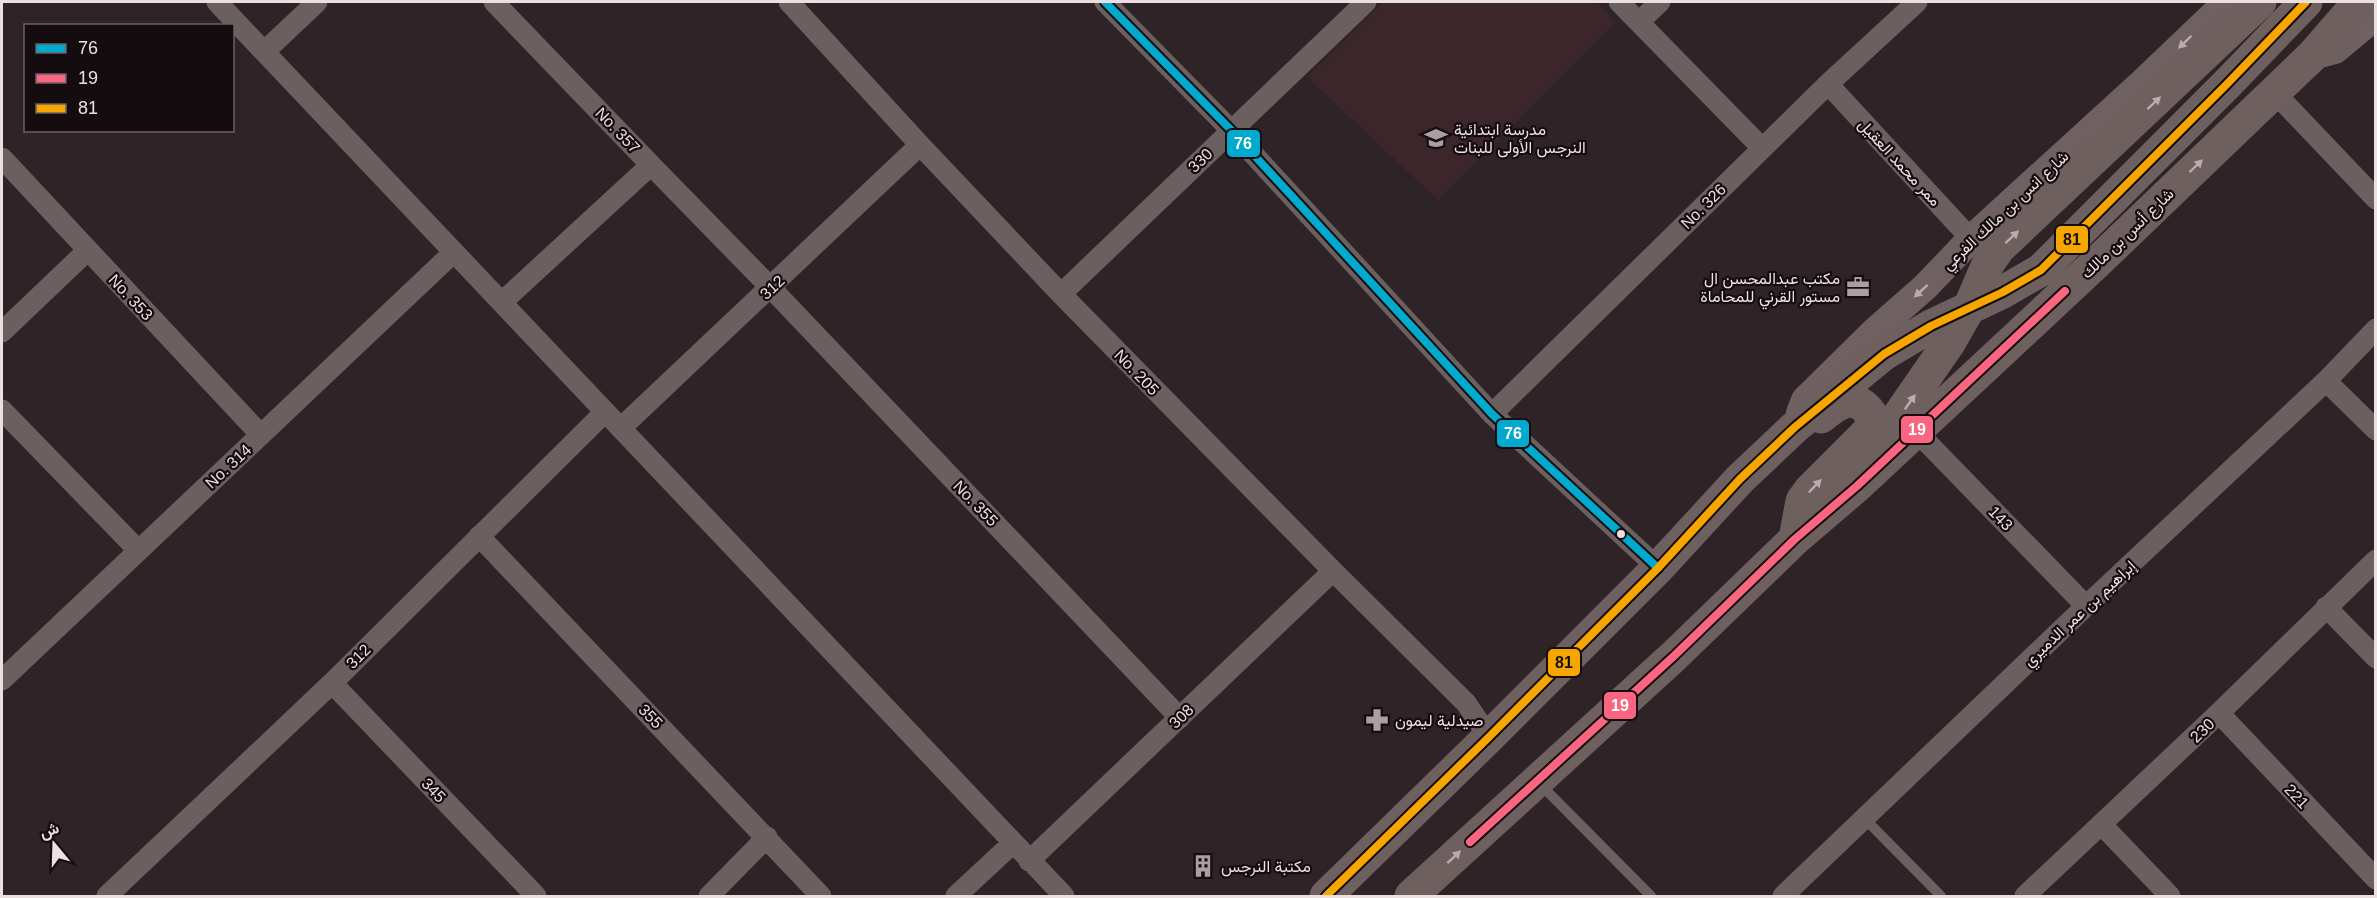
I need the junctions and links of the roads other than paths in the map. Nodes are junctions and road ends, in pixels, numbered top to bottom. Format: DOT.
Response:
graph roads {
  1 [pos="217,2"];
  2 [pos="317,2"];
  3 [pos="494,2"];
  4 [pos="789,2"];
  5 [pos="1366,2"];
  6 [pos="1619,2"];
  7 [pos="1660,2"];
  8 [pos="1917,2"];
  9 [pos="2227,2"];
  10 [pos="2260,2"];
  11 [pos="2306,2"];
  12 [pos="2360,2"];
  13 [pos="1108,3"];
  14 [pos="2376,16"];
  15 [pos="1639,22"];
  16 [pos="265,51"];
  17 [pos="2312,56"];
  18 [pos="1828,84"];
  19 [pos="2274,92"];
  20 [pos="1231,130"];
  21 [pos="920,146"];
  22 [pos="1762,148"];
  23 [pos="2,158"];
  24 [pos="651,165"];
  25 [pos="2376,199"];
  26 [pos="1971,239"];
  27 [pos="87,251"];
  28 [pos="454,252"];
  29 [pos="771,288"];
  30 [pos="1061,294"];
  31 [pos="502,302"];
  32 [pos="1969,308"];
  33 [pos="2376,329"];
  34 [pos="2,332"];
  35 [pos="2326,381"];
  36 [pos="2,410"];
  37 [pos="605,412"];
  38 [pos="1492,414"];
  39 [pos="622,427"];
  40 [pos="2376,430"];
  41 [pos="1792,431"];
  42 [pos="1916,431"];
  43 [pos="261,435"];
  44 [pos="1857,486"];
  45 [pos="479,536"];
  46 [pos="1795,539"];
  47 [pos="138,550"];
  48 [pos="2376,560"];
  49 [pos="1658,568"];
  50 [pos="1333,571"];
  51 [pos="2086,606"];
  52 [pos="2326,607"];
  53 [pos="2376,658"];
  54 [pos="2,680"];
  55 [pos="332,683"];
  56 [pos="2219,713"];
  57 [pos="1180,718"];
  58 [pos="1489,737"];
  59 [pos="1537,780"];
  60 [pos="1864,818"];
  61 [pos="2102,825"];
  62 [pos="767,837"];
  63 [pos="1013,843"];
  64 [pos="1029,861"];
  65 [pos="2376,879"];
  66 [pos="116,894"];
  67 [pos="1412,896"];
  68 [pos="536,897"];
  69 [pos="709,897"];
  70 [pos="821,897"];
  71 [pos="956,897"];
  72 [pos="1064,897"];
  73 [pos="1326,897"];
  74 [pos="1651,897"];
  75 [pos="1783,897"];
  76 [pos="1941,897"];
  77 [pos="2025,897"];
  78 [pos="2170,897"];
  1 -- 16 [label="street"];
  2 -- 16 [label="street"];
  3 -- 24 [label="street, No. 357"];
  4 -- 21 [label="street, No. 205"];
  5 -- 20 [label="street, 330"];
  6 -- 15 [label="street"];
  7 -- 15 [label="street"];
  8 -- 18 [label="street, No. 326"];
  9 -- 26 [label="main road, شارع انس بن مالك الفرعي, one-way"];
  32 -- 10 [label="main road, one-way"];
  11 -- 32 [label="main road, شارع أنس بن مالك"];
  12 -- 17 [label="main road, شارع أنس بن مالك"];
  13 -- 20 [label="street"];
  14 -- 17 [label="main road"];
  15 -- 22 [label="street"];
  16 -- 28 [label="street"];
  17 -- 19 [label="main road, شارع أنس بن مالك"];
  18 -- 22 [label="street, No. 326"];
  18 -- 26 [label="street, ممر محمد العقيل"];
  19 -- 25 [label="street"];
  42 -- 19 [label="main road, شارع أنس بن مالك, one-way"];
  20 -- 30 [label="street, 330"];
  20 -- 38 [label="street"];
  21 -- 29 [label="street, 312"];
  21 -- 30 [label="street, No. 205"];
  22 -- 38 [label="street, No. 326"];
  23 -- 27 [label="street, No. 353"];
  24 -- 29 [label="street, No. 355"];
  24 -- 31 [label="street, No. 357"];
  26 -- 41 [label="main road, شارع انس بن مالك الفرعي, one-way"];
  27 -- 34 [label="street"];
  27 -- 43 [label="street, No. 353"];
  28 -- 31 [label="street"];
  28 -- 43 [label="street, No. 314"];
  29 -- 39 [label="street, 312"];
  29 -- 57 [label="street, No. 355"];
  30 -- 50 [label="street, No. 205"];
  31 -- 37 [label="street"];
  32 -- 41 [label="main road, شارع أنس بن مالك"];
  44 -- 32 [label="main road, one-way"];
  33 -- 35 [label="street, إبراهيم بن عمر الدميري"];
  35 -- 40 [label="street"];
  35 -- 51 [label="street, إبراهيم بن عمر الدميري"];
  36 -- 47 [label="street"];
  37 -- 39 [label="street"];
  37 -- 45 [label="street, 312"];
  38 -- 49 [label="street"];
  39 -- 63 [label="street"];
  46 -- 41 [label="main road, one-way"];
  41 -- 49 [label="main road, شارع أنس بن مالك"];
  42 -- 44 [label="main road, شارع أنس بن مالك"];
  42 -- 51 [label="street, 143"];
  43 -- 47 [label="street, No. 314"];
  44 -- 46 [label="main road, شارع أنس بن مالك"];
  45 -- 55 [label="street, 312"];
  45 -- 62 [label="street, 355"];
  46 -- 59 [label="main road, شارع أنس بن مالك"];
  47 -- 54 [label="street, No. 314"];
  48 -- 52 [label="street, 230"];
  49 -- 58 [label="main road, شارع أنس بن مالك"];
  50 -- 57 [label="street, 308"];
  50 -- 58 [label="street, No. 205"];
  51 -- 60 [label="street, إبراهيم بن عمر الدميري"];
  52 -- 53 [label="street"];
  52 -- 56 [label="street, 230"];
  55 -- 66 [label="street, 312"];
  55 -- 68 [label="street, 345"];
  56 -- 61 [label="street, 230"];
  56 -- 65 [label="street, 221"];
  57 -- 64 [label="street, 308"];
  58 -- 73 [label="main road, شارع أنس بن مالك"];
  67 -- 59 [label="main road, شارع أنس بن مالك, one-way"];
  59 -- 74 [label="lane"];
  60 -- 75 [label="street, إبراهيم بن عمر الدميري"];
  60 -- 76 [label="lane"];
  61 -- 77 [label="street, 230"];
  61 -- 78 [label="street"];
  62 -- 69 [label="street"];
  62 -- 70 [label="street, 355"];
  63 -- 64 [label="street"];
  63 -- 71 [label="street"];
  64 -- 72 [label="street"];
}
